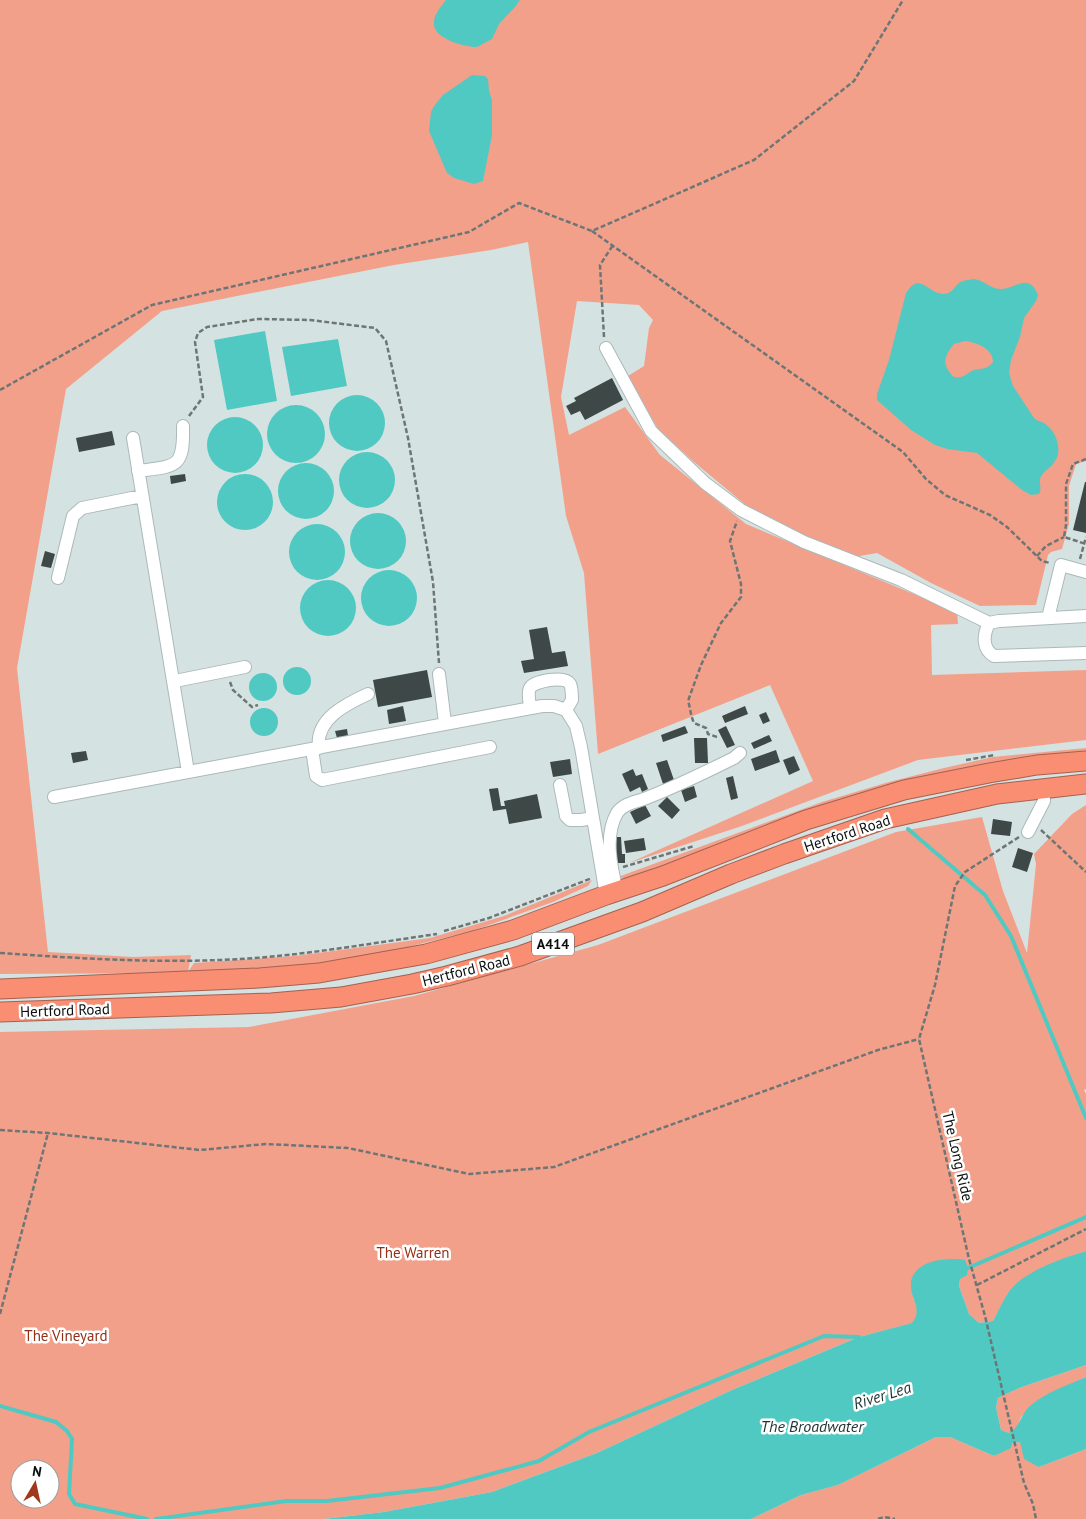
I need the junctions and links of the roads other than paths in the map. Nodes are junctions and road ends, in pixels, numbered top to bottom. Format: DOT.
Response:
graph roads {
  1 [pos="606,348"];
  2 [pos="184,426"];
  3 [pos="133,438"];
  4 [pos="138,470"];
  5 [pos="142,496"];
  6 [pos="1082,571"];
  7 [pos="58,578"];
  8 [pos="1086,616"];
  9 [pos="1048,618"];
  10 [pos="989,624"];
  11 [pos="1086,653"];
  12 [pos="245,667"];
  13 [pos="439,674"];
  14 [pos="174,681"];
  15 [pos="368,694"];
  16 [pos="530,708"];
  17 [pos="566,710"];
  18 [pos="445,723"];
  19 [pos="490,747"];
  20 [pos="315,748"];
  21 [pos="740,752"];
  22 [pos="1086,761"];
  23 [pos="188,772"];
  24 [pos="1086,784"];
  25 [pos="560,785"];
  26 [pos="1043,788"];
  27 [pos="54,797"];
  28 [pos="593,818"];
  29 [pos="1030,827"];
  30 [pos="608,873"];
  31 [pos="612,893"];
  32 [pos="0,989"];
  33 [pos="0,1012"];
  1 -- 10 [label="lane"];
  2 -- 4 [label="lane"];
  3 -- 4 [label="lane"];
  4 -- 5 [label="lane"];
  5 -- 7 [label="lane"];
  5 -- 14 [label="lane"];
  6 -- 9 [label="lane"];
  8 -- 9 [label="lane"];
  9 -- 10 [label="lane"];
  10 -- 11 [label="lane"];
  12 -- 14 [label="lane"];
  13 -- 18 [label="lane"];
  14 -- 23 [label="lane"];
  15 -- 20 [label="lane"];
  16 -- 17 [label="lane"];
  16 -- 17 [label="lane"];
  16 -- 18 [label="lane"];
  17 -- 28 [label="lane"];
  18 -- 20 [label="lane"];
  19 -- 20 [label="lane"];
  20 -- 23 [label="lane"];
  21 -- 30 [label="lane"];
  22 -- 31 [label="highway, Hertford Road / A414"];
  23 -- 27 [label="lane"];
  24 -- 26 [label="highway, Hertford Road / A414"];
  25 -- 28 [label="lane"];
  26 -- 29 [label="lane"];
  26 -- 33 [label="highway, Hertford Road / A414"];
  28 -- 30 [label="lane"];
  30 -- 31 [label="lane"];
  31 -- 32 [label="highway, Hertford Road / A414"];
}
